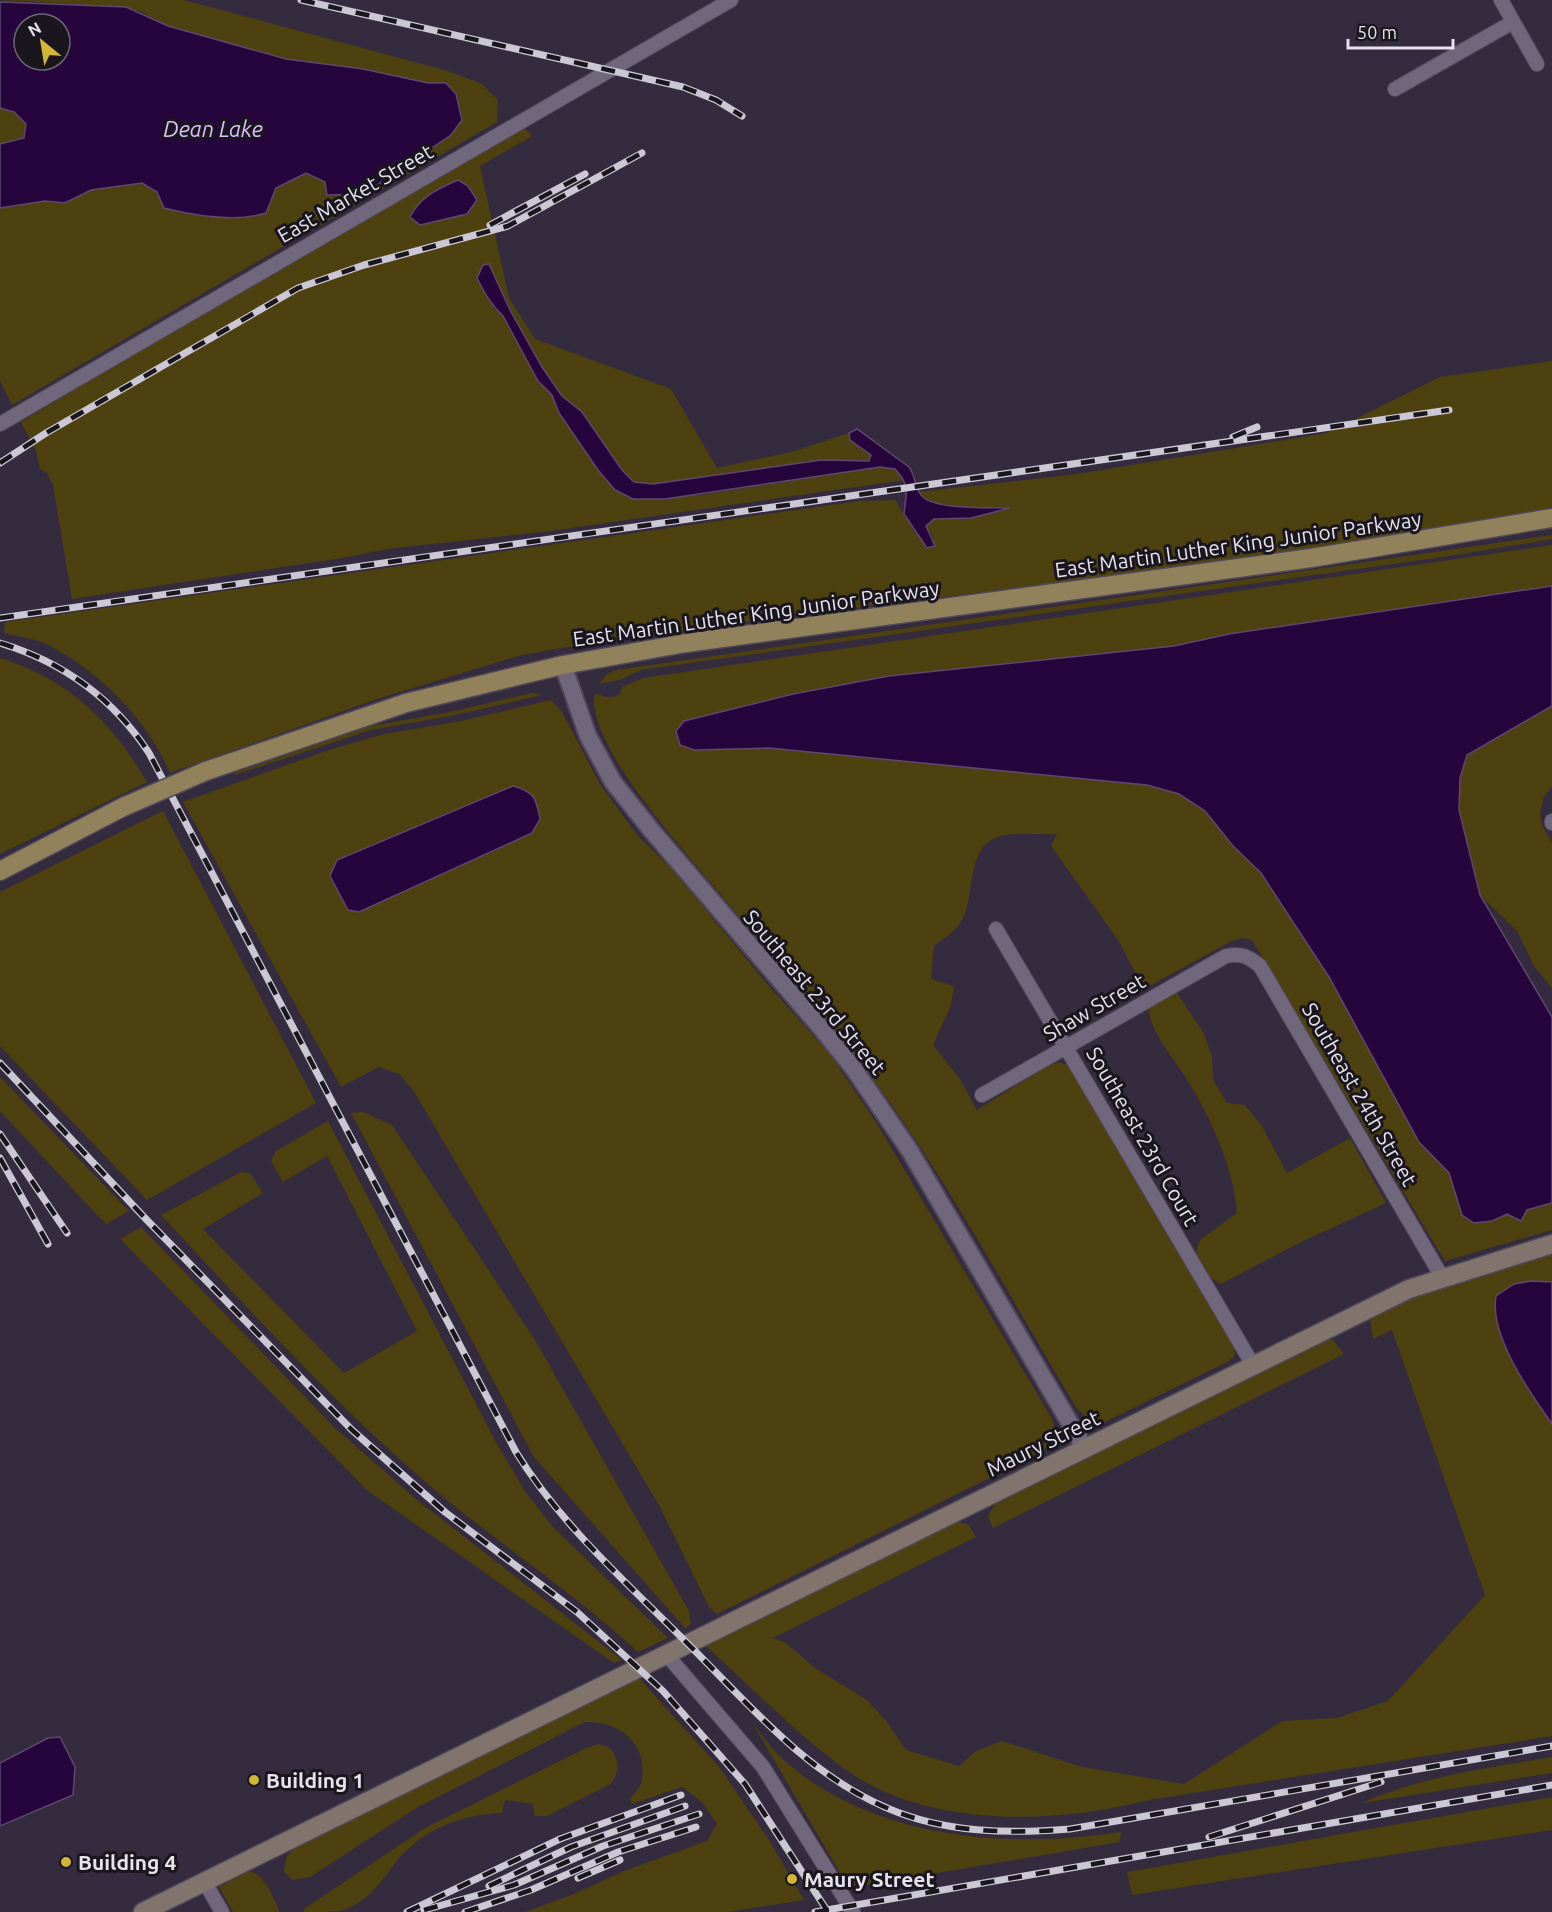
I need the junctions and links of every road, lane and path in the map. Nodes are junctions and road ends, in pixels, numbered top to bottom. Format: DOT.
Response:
graph roads {
  1 [pos="731,0"];
  2 [pos="1501,0"];
  3 [pos="1513,22"];
  4 [pos="1537,64"];
  5 [pos="1395,89"];
  6 [pos="0,424"];
  7 [pos="1552,518"];
  8 [pos="563,665"];
  9 [pos="0,871"];
  10 [pos="996,929"];
  11 [pos="1226,956"];
  12 [pos="1067,1047"];
  13 [pos="982,1095"];
  14 [pos="1552,1244"];
  15 [pos="1442,1277"];
  16 [pos="1252,1365"];
  17 [pos="1084,1447"];
  18 [pos="666,1654"];
  19 [pos="204,1881"];
  20 [pos="143,1912"];
  21 [pos="222,1912"];
  22 [pos="853,1912"];
  1 -- 6 [label="street, East Market Street"];
  2 -- 3 [label="street"];
  3 -- 4 [label="street"];
  3 -- 5 [label="street"];
  7 -- 8 [label="main road, East Martin Luther King Junior Parkway"];
  8 -- 9 [label="main road, East Martin Luther King Junior Parkway, bridge"];
  8 -- 17 [label="street, Southeast 23rd Street"];
  10 -- 12 [label="street, Southeast 23rd Court"];
  11 -- 12 [label="street, Shaw Street"];
  11 -- 15 [label="street, Southeast 24th Street"];
  12 -- 13 [label="street, Shaw Street"];
  12 -- 16 [label="street, Southeast 23rd Court"];
  14 -- 15 [label="main road, Maury Street"];
  15 -- 16 [label="main road, Maury Street"];
  16 -- 17 [label="main road, Maury Street"];
  17 -- 18 [label="main road, Maury Street"];
  18 -- 19 [label="main road, Maury Street"];
  18 -- 22 [label="street"];
  19 -- 20 [label="main road, Maury Street"];
  19 -- 21 [label="street"];
}
